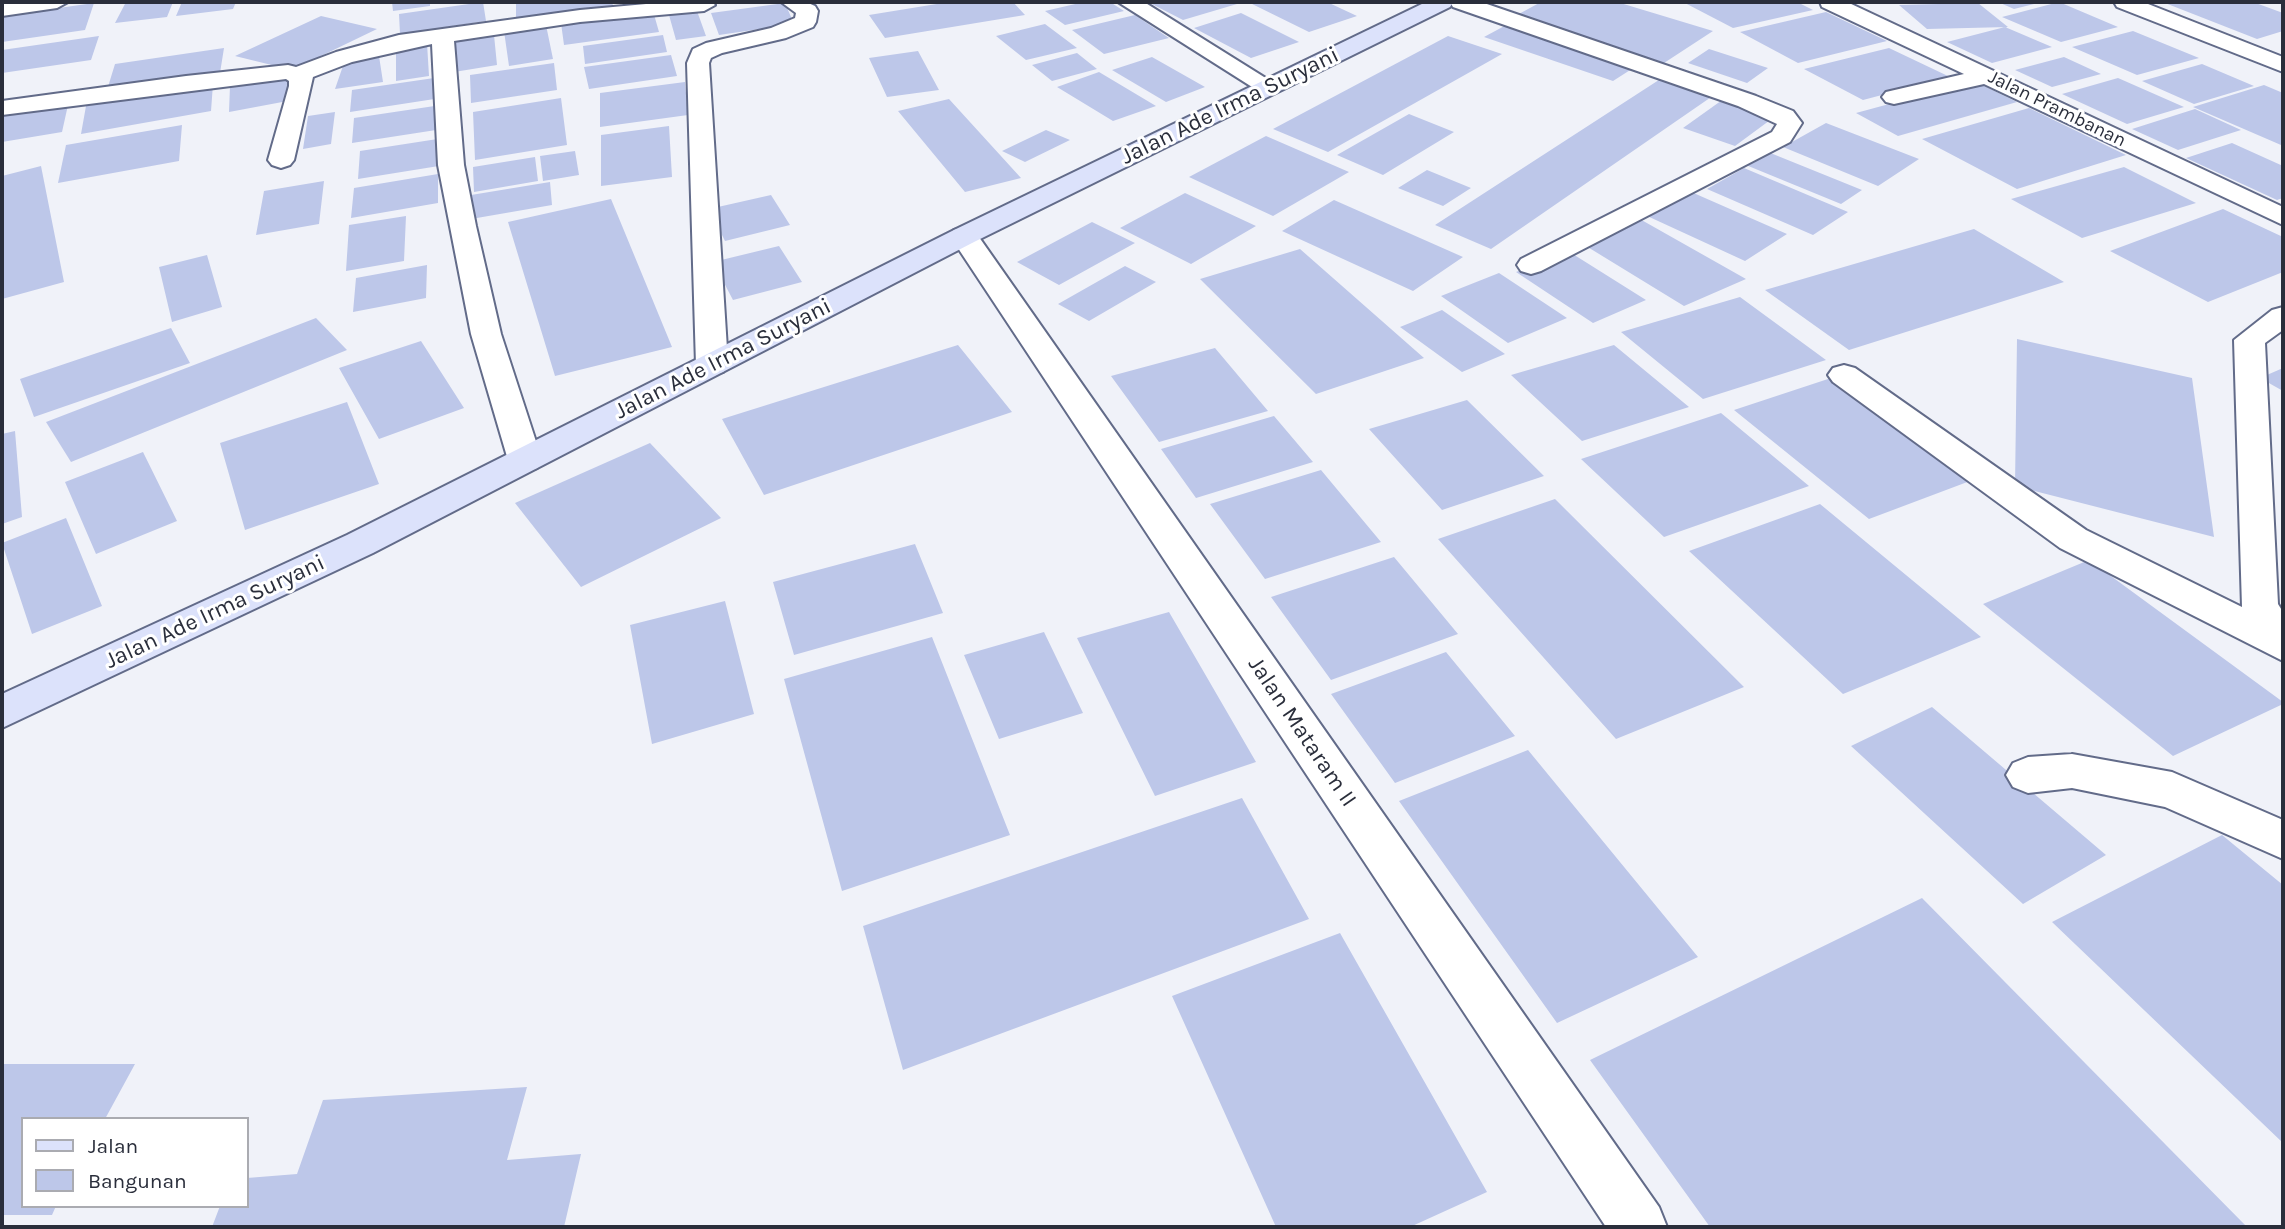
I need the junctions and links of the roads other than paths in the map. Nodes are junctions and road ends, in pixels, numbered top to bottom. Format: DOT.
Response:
graph roads {
  1 [pos="57,2"];
  2 [pos="791,2"];
  3 [pos="1129,2"];
  4 [pos="1441,2"];
  5 [pos="1461,2"];
  6 [pos="1830,2"];
  7 [pos="2125,2"];
  8 [pos="704,5"];
  9 [pos="2,10"];
  10 [pos="443,36"];
  11 [pos="2283,65"];
  12 [pos="297,75"];
  13 [pos="1988,76"];
  14 [pos="1268,87"];
  15 [pos="1894,97"];
  16 [pos="2,108"];
  17 [pos="281,160"];
  18 [pos="2283,217"];
  19 [pos="964,236"];
  20 [pos="1531,265"];
  21 [pos="2283,316"];
  22 [pos="712,365"];
  23 [pos="1844,375"];
  24 [pos="526,460"];
  25 [pos="2281,645"];
  26 [pos="2,712"];
  27 [pos="2028,775"];
  28 [pos="2283,840"];
  29 [pos="1639,1227"];
  1 -- 9 [label="street"];
  2 -- 22 [label="street"];
  3 -- 14 [label="street"];
  4 -- 14 [label="main road, Jalan Ade Irma Suryani"];
  5 -- 20 [label="street"];
  6 -- 13 [label="street, Jalan Prambanan"];
  7 -- 11 [label="street"];
  8 -- 10 [label="street"];
  10 -- 12 [label="street"];
  10 -- 24 [label="street"];
  12 -- 16 [label="street"];
  12 -- 17 [label="street"];
  13 -- 15 [label="street"];
  13 -- 18 [label="street, Jalan Prambanan"];
  14 -- 19 [label="main road, Jalan Ade Irma Suryani"];
  19 -- 22 [label="main road, Jalan Ade Irma Suryani"];
  19 -- 29 [label="street, Jalan Mataram II"];
  21 -- 25 [label="street"];
  22 -- 24 [label="main road, Jalan Ade Irma Suryani"];
  23 -- 25 [label="street"];
  24 -- 26 [label="main road, Jalan Ade Irma Suryani"];
  27 -- 28 [label="street"];
}
